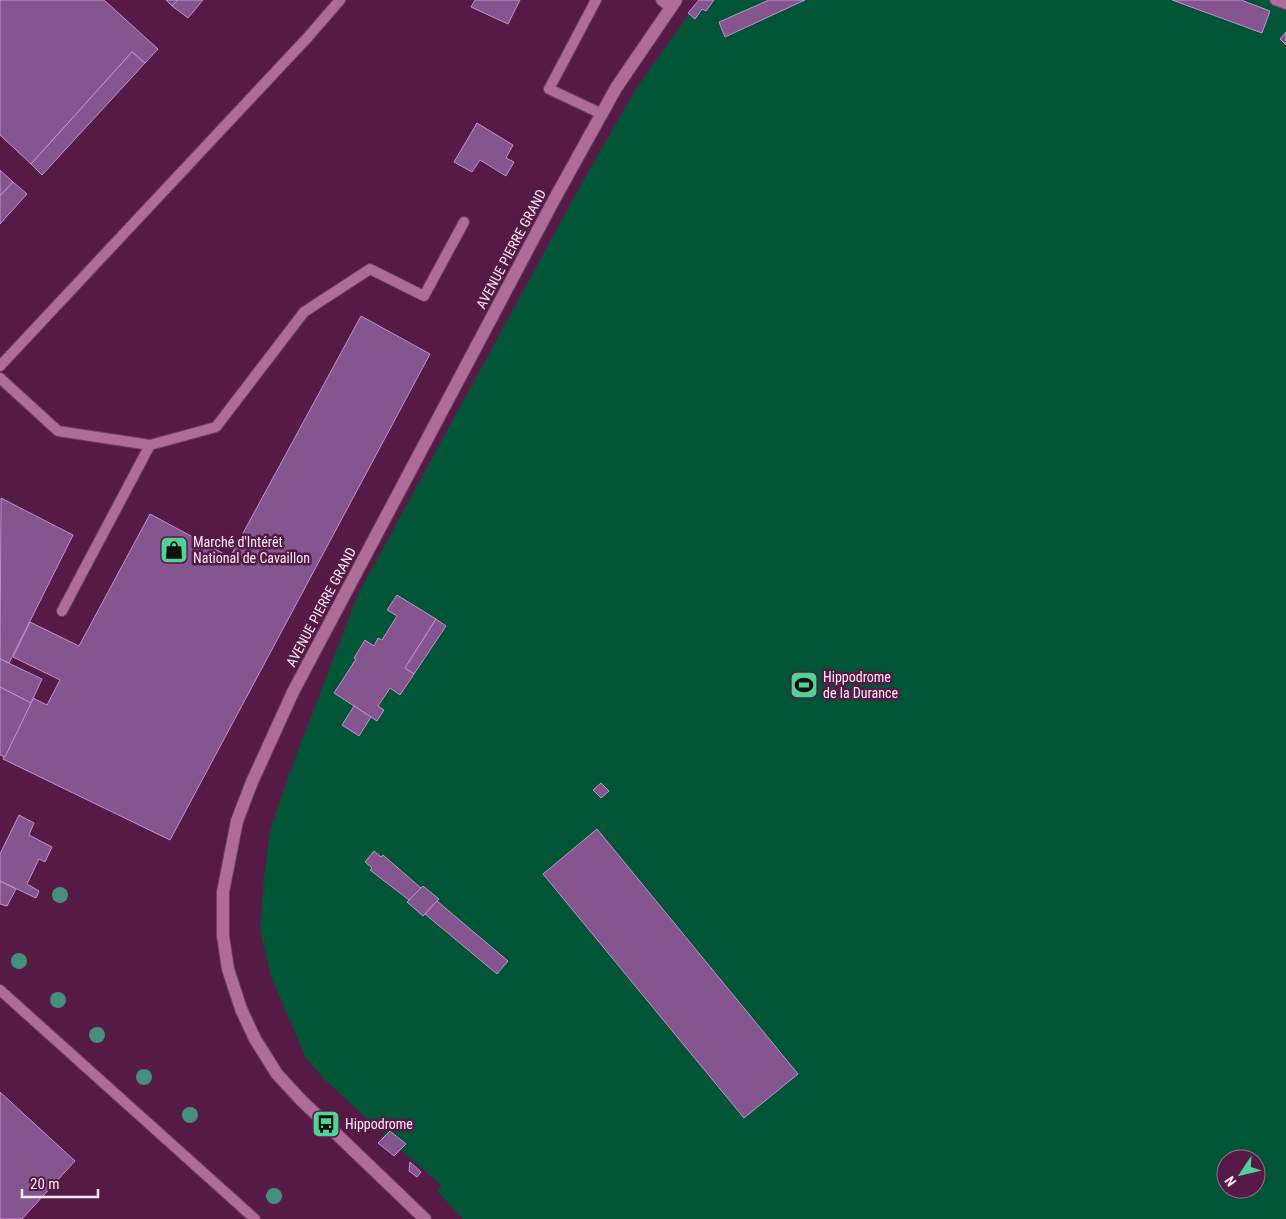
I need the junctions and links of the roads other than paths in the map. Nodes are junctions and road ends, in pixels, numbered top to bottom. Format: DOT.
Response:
graph roads {
  1 [pos="340,0"];
  2 [pos="596,0"];
  3 [pos="1274,0"];
  4 [pos="669,3"];
  5 [pos="1286,4"];
  6 [pos="602,114"];
  7 [pos="464,222"];
  8 [pos="0,366"];
  9 [pos="0,378"];
  10 [pos="150,445"];
  11 [pos="62,610"];
  12 [pos="0,990"];
  13 [pos="255,1219"];
  14 [pos="425,1219"];
  1 -- 8 [label="lane"];
  2 -- 6 [label="lane"];
  3 -- 5 [label="lane"];
  4 -- 6 [label="street, AVENUE PIERRE GRAND"];
  6 -- 14 [label="street, AVENUE PIERRE GRAND"];
  7 -- 10 [label="lane"];
  9 -- 10 [label="lane"];
  10 -- 11 [label="lane"];
  12 -- 13 [label="lane"];
}
